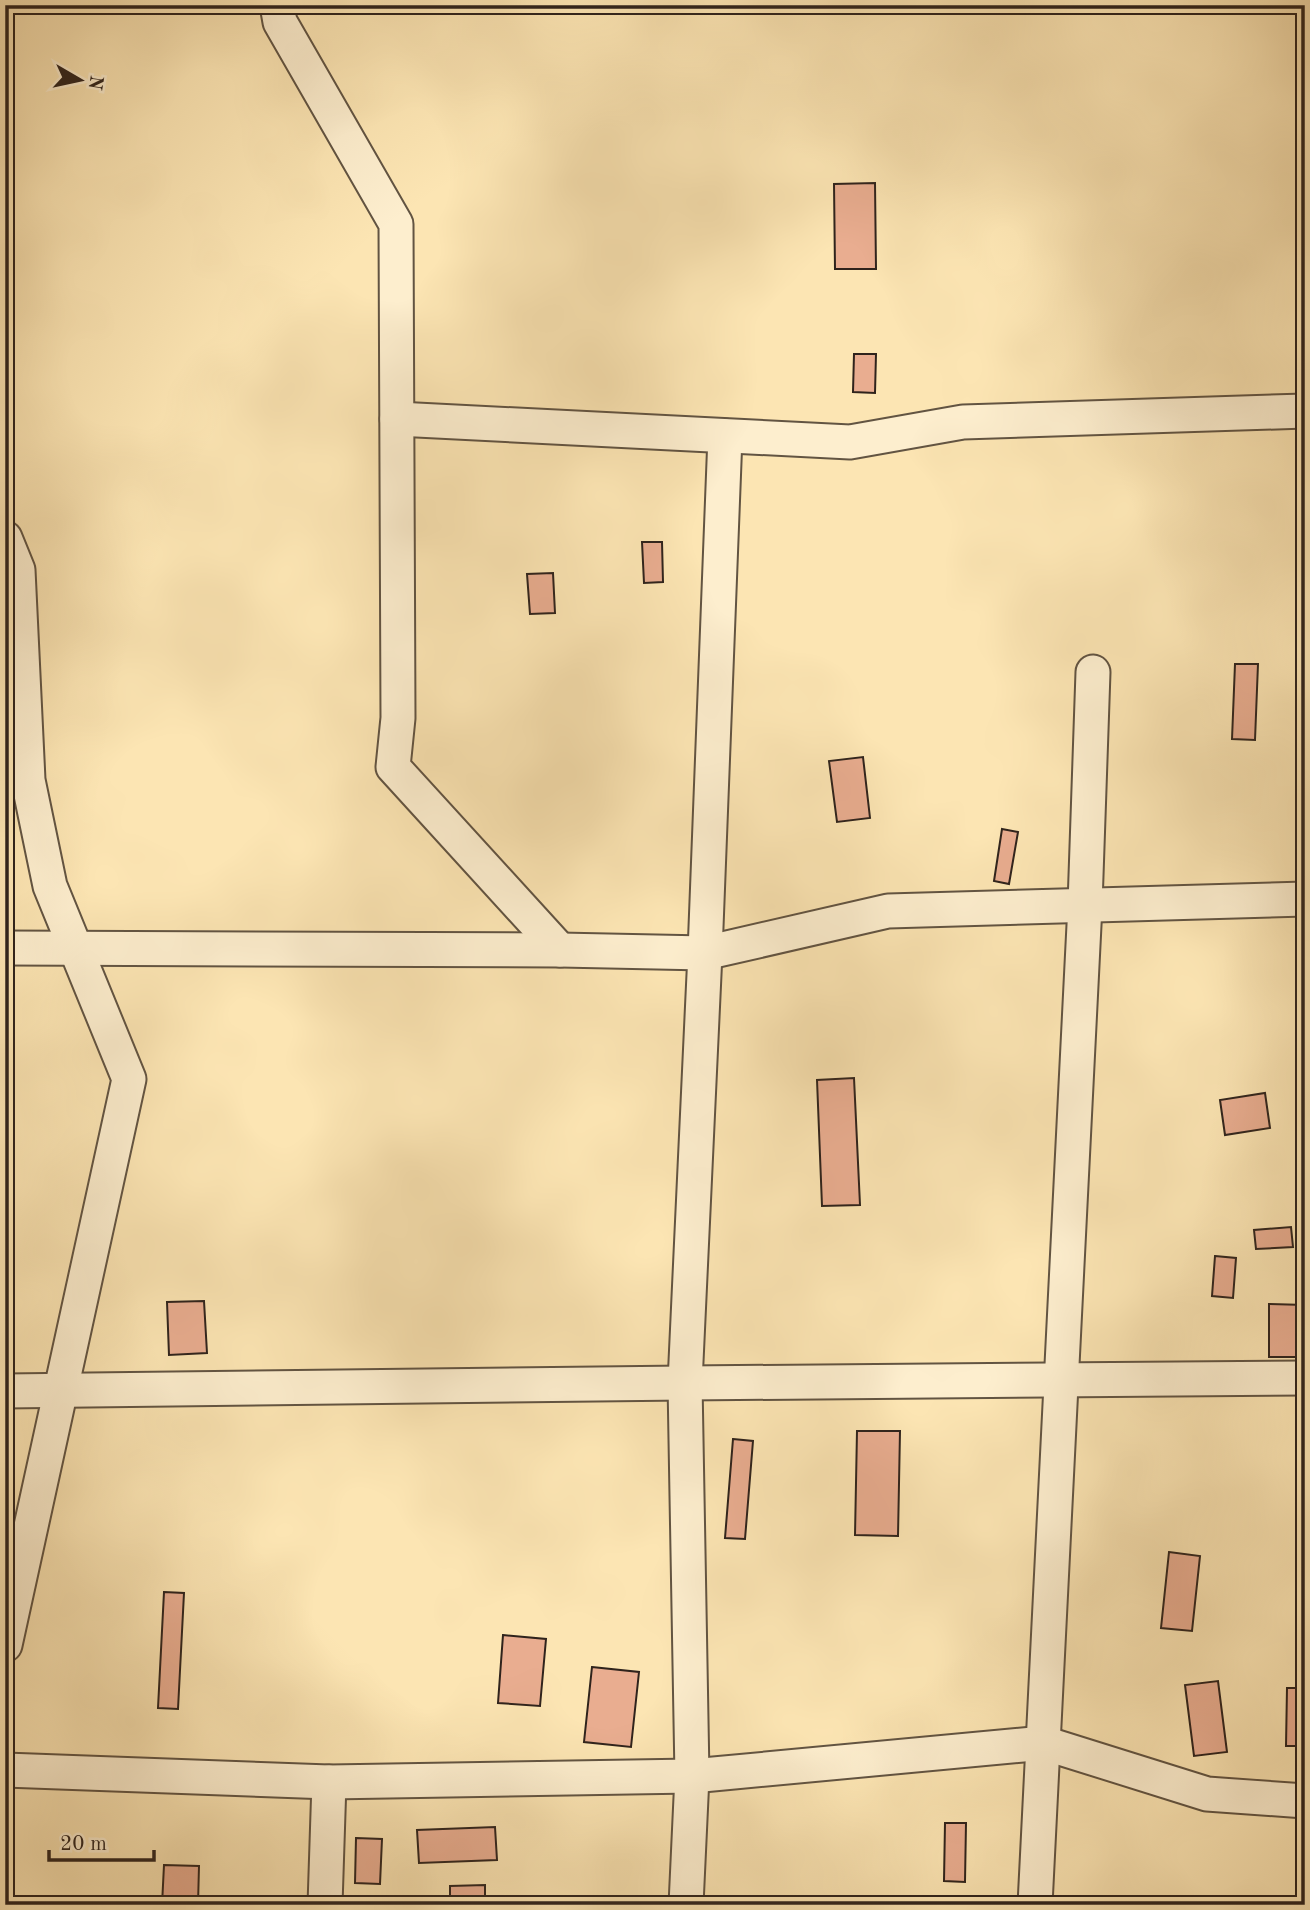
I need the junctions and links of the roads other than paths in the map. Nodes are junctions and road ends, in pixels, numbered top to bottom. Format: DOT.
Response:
graph roads {
  1 [pos="276,5"];
  2 [pos="1305,411"];
  3 [pos="397,419"];
  4 [pos="725,436"];
  5 [pos="5,538"];
  6 [pos="1093,672"];
  7 [pos="1305,899"];
  8 [pos="1085,905"];
  9 [pos="5,948"];
  10 [pos="76,948"];
  11 [pos="560,950"];
  12 [pos="705,953"];
  13 [pos="1305,1378"];
  14 [pos="1062,1381"];
  15 [pos="685,1383"];
  16 [pos="5,1391"];
  17 [pos="61,1391"];
  18 [pos="5,1645"];
  19 [pos="1044,1743"];
  20 [pos="5,1770"];
  21 [pos="692,1776"];
  22 [pos="329,1782"];
  23 [pos="1305,1801"];
  24 [pos="325,1905"];
  25 [pos="686,1905"];
  26 [pos="1035,1905"];
  1 -- 3 [label="street"];
  2 -- 4 [label="street"];
  3 -- 4 [label="street"];
  3 -- 11 [label="street"];
  4 -- 12 [label="street"];
  5 -- 10 [label="street"];
  6 -- 8 [label="street"];
  7 -- 8 [label="street"];
  8 -- 12 [label="street"];
  8 -- 14 [label="street"];
  9 -- 10 [label="street"];
  10 -- 11 [label="street"];
  10 -- 17 [label="street"];
  11 -- 12 [label="street"];
  12 -- 15 [label="street"];
  13 -- 14 [label="street"];
  14 -- 15 [label="street"];
  14 -- 19 [label="street"];
  15 -- 17 [label="street"];
  15 -- 21 [label="street"];
  16 -- 17 [label="street"];
  17 -- 18 [label="street"];
  19 -- 21 [label="street"];
  19 -- 23 [label="street"];
  19 -- 26 [label="street"];
  20 -- 22 [label="street"];
  21 -- 22 [label="street"];
  21 -- 25 [label="street"];
  22 -- 24 [label="street"];
}
